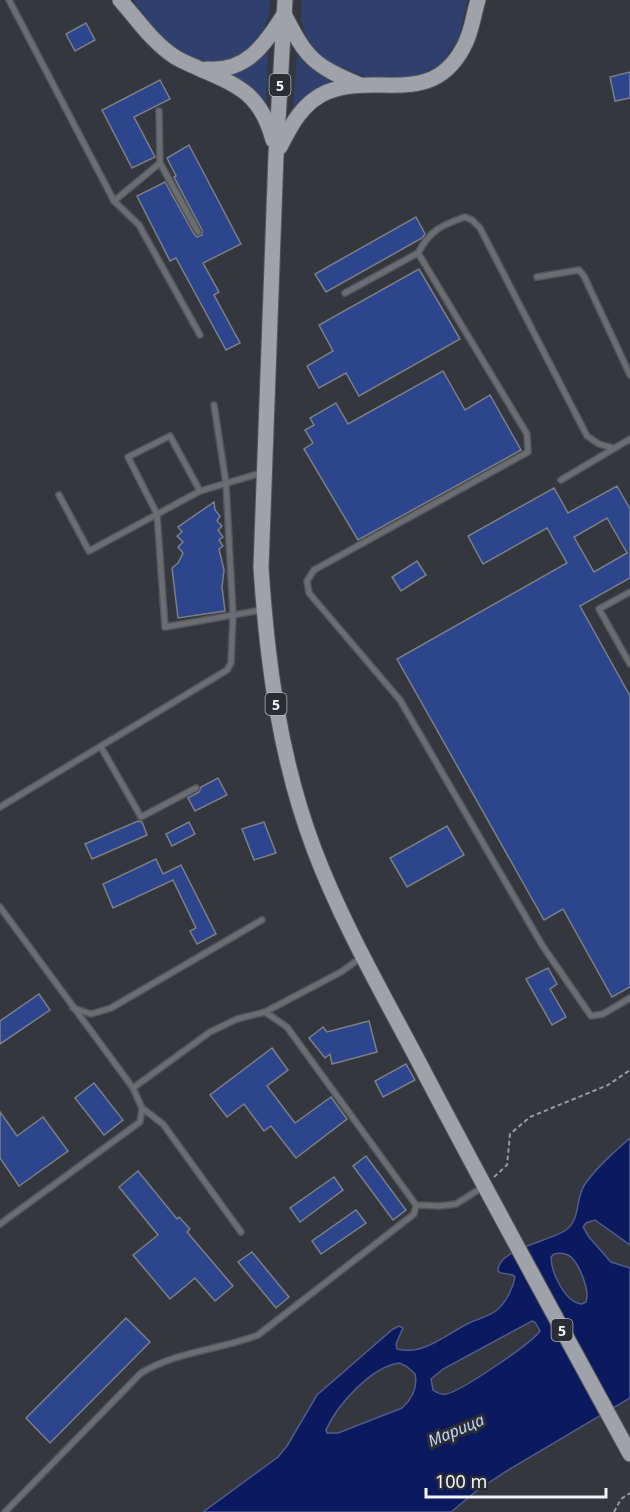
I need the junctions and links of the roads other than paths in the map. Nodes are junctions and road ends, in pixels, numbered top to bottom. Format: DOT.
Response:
graph roads {
  1 [pos="9,0"];
  2 [pos="120,0"];
  3 [pos="476,2"];
  4 [pos="284,7"];
  5 [pos="201,69"];
  6 [pos="363,86"];
  7 [pos="159,111"];
  8 [pos="276,155"];
  9 [pos="160,163"];
  10 [pos="114,201"];
  11 [pos="198,232"];
  12 [pos="418,253"];
  13 [pos="537,277"];
  14 [pos="345,293"];
  15 [pos="200,335"];
  16 [pos="630,375"];
  17 [pos="214,405"];
  18 [pos="630,440"];
  19 [pos="613,448"];
  20 [pos="265,472"];
  21 [pos="561,480"];
  22 [pos="226,483"];
  23 [pos="200,491"];
  24 [pos="59,495"];
  25 [pos="157,514"];
  26 [pos="630,592"];
  27 [pos="264,610"];
  28 [pos="233,615"];
  29 [pos="630,664"];
  30 [pos="101,747"];
  31 [pos="196,789"];
  32 [pos="0,807"];
  33 [pos="0,907"];
  34 [pos="262,920"];
  35 [pos="363,956"];
  36 [pos="630,998"];
  37 [pos="72,1007"];
  38 [pos="265,1012"];
  39 [pos="133,1088"];
  40 [pos="142,1107"];
  41 [pos="484,1186"];
  42 [pos="416,1205"];
  43 [pos="0,1224"];
  44 [pos="241,1232"];
  45 [pos="630,1454"];
  46 [pos="5,1512"];
  1 -- 10 [label="lane"];
  2 -- 5 [label="main road"];
  3 -- 6 [label="main road"];
  4 -- 5 [label="main road"];
  4 -- 6 [label="main road"];
  4 -- 8 [label="main road, 5"];
  5 -- 8 [label="main road"];
  6 -- 8 [label="main road"];
  7 -- 9 [label="lane"];
  8 -- 20 [label="main road, 5"];
  9 -- 10 [label="lane"];
  9 -- 11 [label="lane"];
  10 -- 15 [label="lane"];
  12 -- 14 [label="lane"];
  12 -- 19 [label="lane"];
  12 -- 36 [label="lane"];
  13 -- 16 [label="lane"];
  17 -- 22 [label="lane"];
  18 -- 19 [label="lane"];
  19 -- 21 [label="lane"];
  20 -- 22 [label="lane"];
  20 -- 27 [label="main road, 5"];
  22 -- 23 [label="lane"];
  22 -- 28 [label="lane"];
  23 -- 25 [label="lane"];
  23 -- 25 [label="lane"];
  24 -- 25 [label="lane"];
  25 -- 28 [label="lane"];
  26 -- 29 [label="lane"];
  27 -- 28 [label="lane"];
  27 -- 35 [label="main road, 5"];
  28 -- 30 [label="lane"];
  30 -- 31 [label="lane"];
  30 -- 32 [label="lane"];
  33 -- 37 [label="lane"];
  34 -- 37 [label="lane"];
  35 -- 38 [label="lane"];
  35 -- 41 [label="main road, 5"];
  37 -- 39 [label="lane"];
  38 -- 39 [label="lane"];
  38 -- 42 [label="lane"];
  39 -- 40 [label="lane"];
  40 -- 43 [label="lane"];
  40 -- 44 [label="lane"];
  41 -- 42 [label="lane"];
  41 -- 45 [label="main road, 5"];
  42 -- 46 [label="lane"];
}
